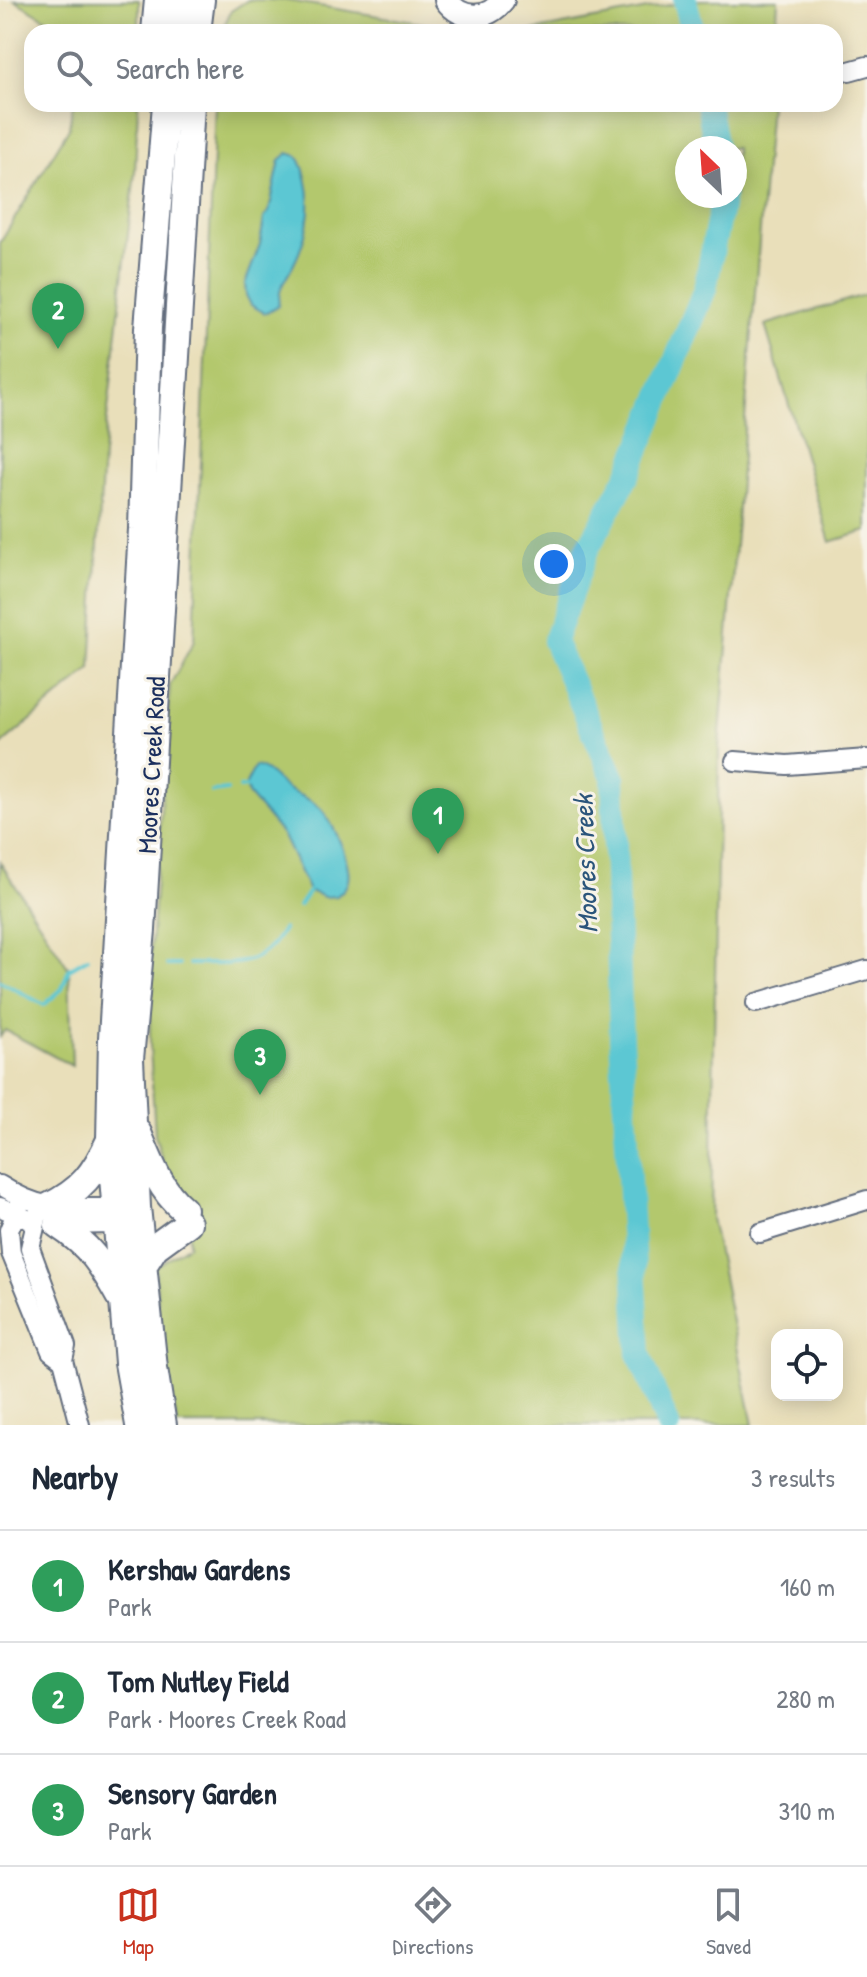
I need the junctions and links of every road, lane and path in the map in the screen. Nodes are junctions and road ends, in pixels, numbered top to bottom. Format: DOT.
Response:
graph roads {
  1 [pos="158,0"];
  2 [pos="446,0"];
  3 [pos="503,0"];
  4 [pos="196,1"];
  5 [pos="156,24"];
  6 [pos="180,24"];
  7 [pos="197,24"];
  8 [pos="153,112"];
  9 [pos="165,112"];
  10 [pos="191,112"];
  11 [pos="162,150"];
  12 [pos="867,759"];
  13 [pos="735,761"];
  14 [pos="867,970"];
  15 [pos="756,1003"];
  16 [pos="132,1119"];
  17 [pos="110,1140"];
  18 [pos="0,1185"];
  19 [pos="867,1200"];
  20 [pos="31,1212"];
  21 [pos="127,1216"];
  22 [pos="760,1233"];
  23 [pos="143,1266"];
  24 [pos="122,1302"];
  25 [pos="80,1425"];
  26 [pos="139,1425"];
  27 [pos="163,1425"];
  1 -- 5 [label="highway"];
  2 -- 3 [label="main road"];
  4 -- 6 [label="highway"];
  4 -- 7 [label="highway"];
  8 -- 11 [label="highway"];
  9 -- 11 [label="highway, Moores Creek Road"];
  10 -- 16 [label="highway, Moores Creek Road"];
  11 -- 17 [label="highway, Moores Creek Road"];
  12 -- 13 [label="street"];
  14 -- 15 [label="street"];
  16 -- 21 [label="highway, Moores Creek Road"];
  16 -- 23 [label="highway"];
  17 -- 20 [label="highway"];
  17 -- 21 [label="highway, Moores Creek Road"];
  18 -- 20 [label="street"];
  19 -- 22 [label="street"];
  20 -- 21 [label="street"];
  20 -- 24 [label="highway"];
  20 -- 25 [label="street"];
  21 -- 23 [label="highway, Moores Creek Road"];
  21 -- 24 [label="highway, Moores Creek Road"];
  23 -- 27 [label="highway, Moores Creek Road"];
  24 -- 26 [label="highway, Moores Creek Road"];
}
